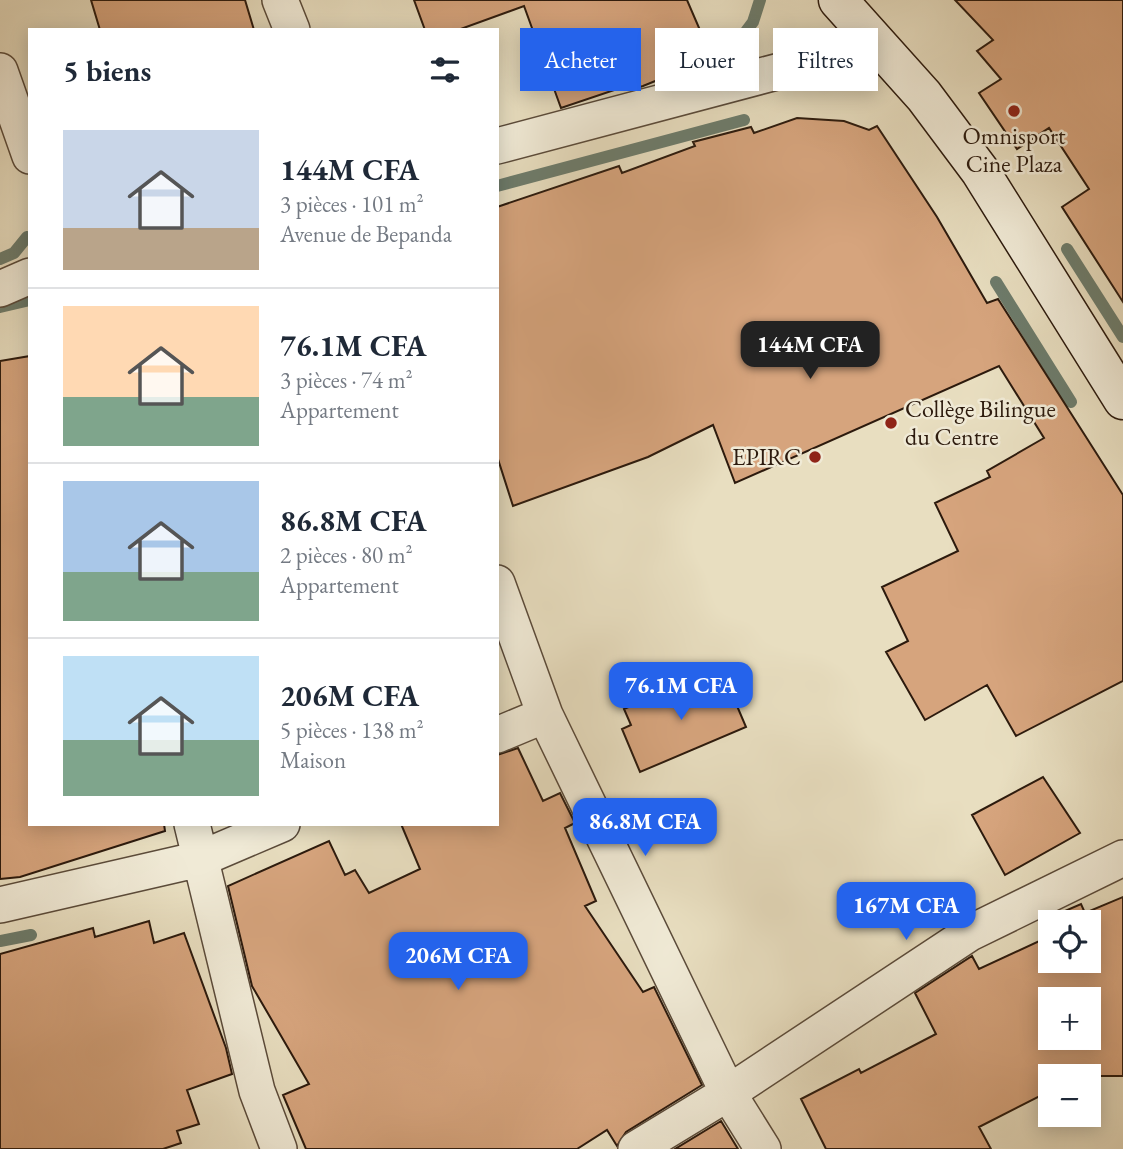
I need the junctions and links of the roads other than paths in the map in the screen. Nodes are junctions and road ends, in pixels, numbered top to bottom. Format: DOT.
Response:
graph roads {
  1 [pos="280,0"];
  2 [pos="838,0"];
  3 [pos="291,28"];
  4 [pos="863,28"];
  5 [pos="878,45"];
  6 [pos="0,71"];
  7 [pos="773,73"];
  8 [pos="499,145"];
  9 [pos="28,150"];
  10 [pos="28,277"];
  11 [pos="0,289"];
  12 [pos="1123,400"];
  13 [pos="499,588"];
  14 [pos="545,715"];
  15 [pos="499,734"];
  16 [pos="192,826"];
  17 [pos="277,826"];
  18 [pos="1123,858"];
  19 [pos="200,859"];
  20 [pos="0,905"];
  21 [pos="728,1093"];
  22 [pos="279,1149"];
  23 [pos="636,1149"];
  24 [pos="762,1149"];
  1 -- 3 [label="street"];
  2 -- 4 [label="main road"];
  5 -- 12 [label="main road"];
  6 -- 9 [label="street"];
  7 -- 8 [label="street"];
  10 -- 11 [label="street"];
  13 -- 14 [label="street"];
  14 -- 15 [label="street"];
  14 -- 21 [label="street"];
  16 -- 19 [label="street"];
  17 -- 19 [label="street"];
  18 -- 21 [label="street"];
  19 -- 20 [label="street"];
  19 -- 22 [label="street"];
  21 -- 23 [label="street"];
  21 -- 24 [label="street"];
}
